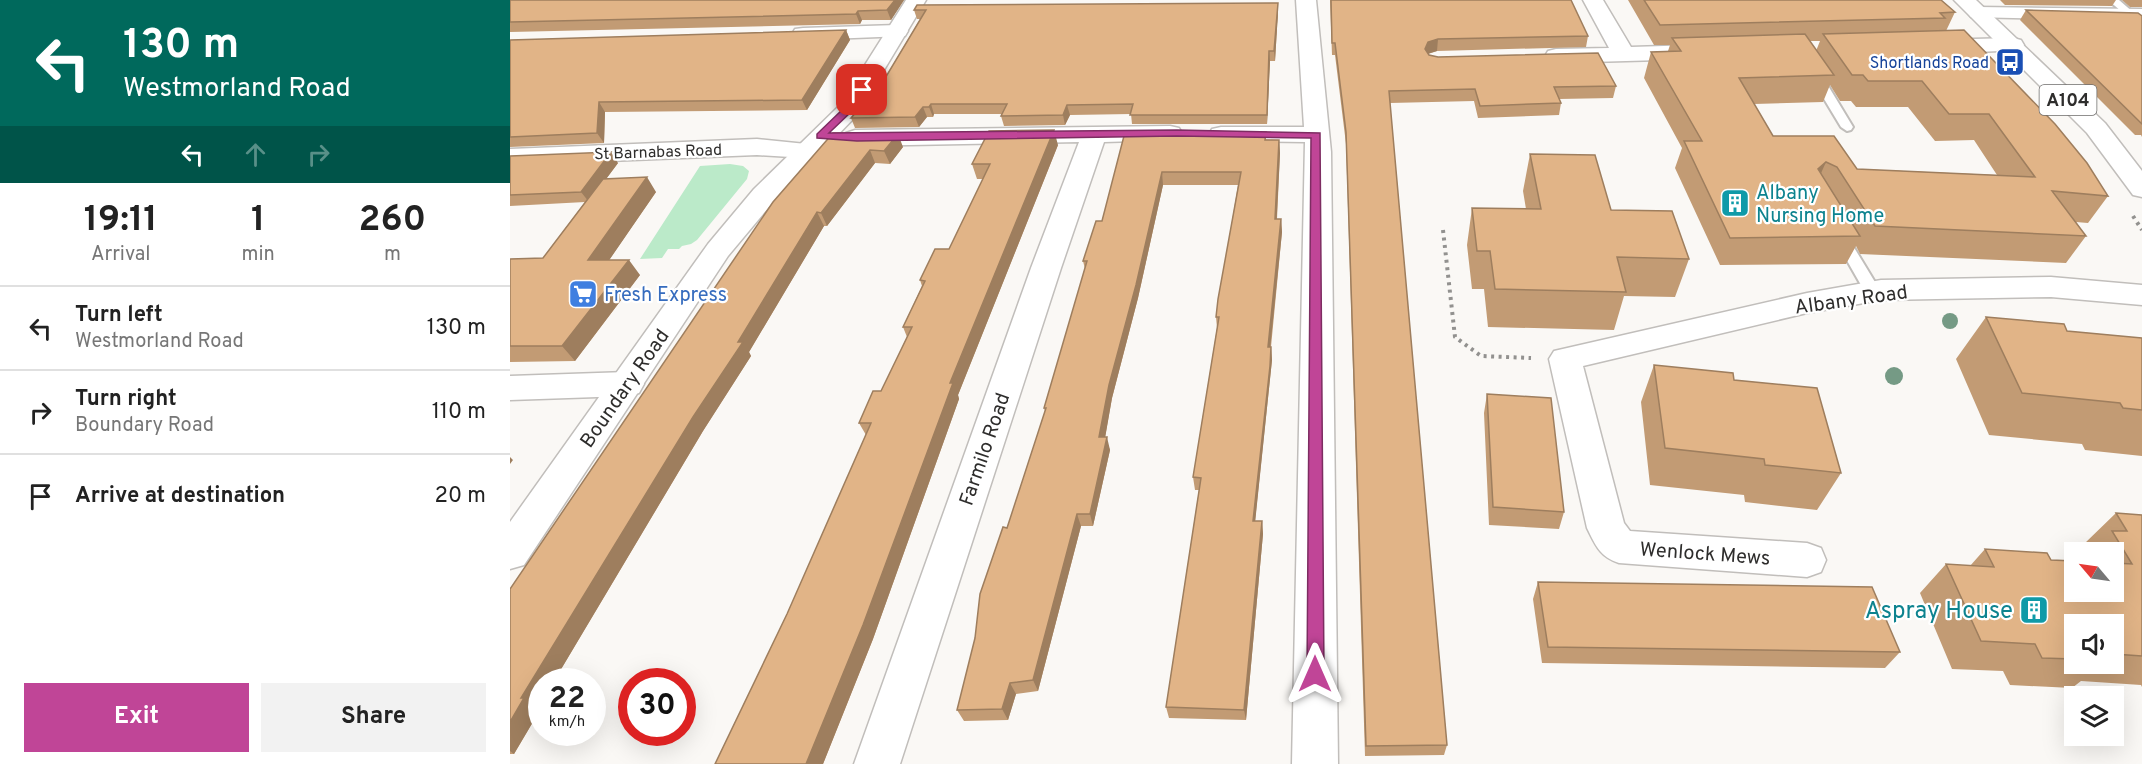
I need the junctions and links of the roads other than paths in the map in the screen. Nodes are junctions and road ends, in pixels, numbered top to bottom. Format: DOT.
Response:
graph roads {
  1 [pos="1593,0"];
  2 [pos="2113,0"];
  3 [pos="1306,2"];
  4 [pos="921,4"];
  5 [pos="1283,4"];
  6 [pos="1971,6"];
  7 [pos="2138,18"];
  8 [pos="897,32"];
  9 [pos="782,34"];
  10 [pos="2013,45"];
  11 [pos="1917,47"];
  12 [pos="1715,52"];
  13 [pos="1624,54"];
  14 [pos="1531,57"];
  15 [pos="1808,64"];
  16 [pos="1847,128"];
  17 [pos="1094,135"];
  18 [pos="1317,135"];
  19 [pos="814,143"];
  20 [pos="510,157"];
  21 [pos="2142,189"];
  22 [pos="1833,224"];
  23 [pos="1873,292"];
  24 [pos="2142,295"];
  25 [pos="1565,359"];
  26 [pos="627,384"];
  27 [pos="510,388"];
  28 [pos="510,553"];
  29 [pos="1807,560"];
  30 [pos="877,764"];
  31 [pos="1315,764"];
  1 -- 13 [label="street"];
  2 -- 7 [label="lane"];
  3 -- 5 [label="street"];
  3 -- 18 [label="street"];
  4 -- 8 [label="street, Boundary Road"];
  6 -- 7 [label="street"];
  6 -- 10 [label="street, A104"];
  8 -- 9 [label="street"];
  8 -- 19 [label="street, Boundary Road"];
  10 -- 11 [label="street"];
  10 -- 21 [label="street, A104"];
  12 -- 13 [label="street"];
  13 -- 14 [label="street"];
  15 -- 16 [label="lane"];
  17 -- 18 [label="street, St Barnabas Road"];
  17 -- 19 [label="street, St Barnabas Road"];
  17 -- 30 [label="street, Farmilo Road"];
  18 -- 31 [label="street"];
  19 -- 20 [label="street, St Barnabas Road"];
  19 -- 26 [label="street, Boundary Road"];
  22 -- 23 [label="lane"];
  23 -- 24 [label="street, Albany Road"];
  23 -- 25 [label="street, Albany Road"];
  25 -- 29 [label="street, Wenlock Mews"];
  26 -- 27 [label="street"];
  26 -- 28 [label="street, Boundary Road"];
}
